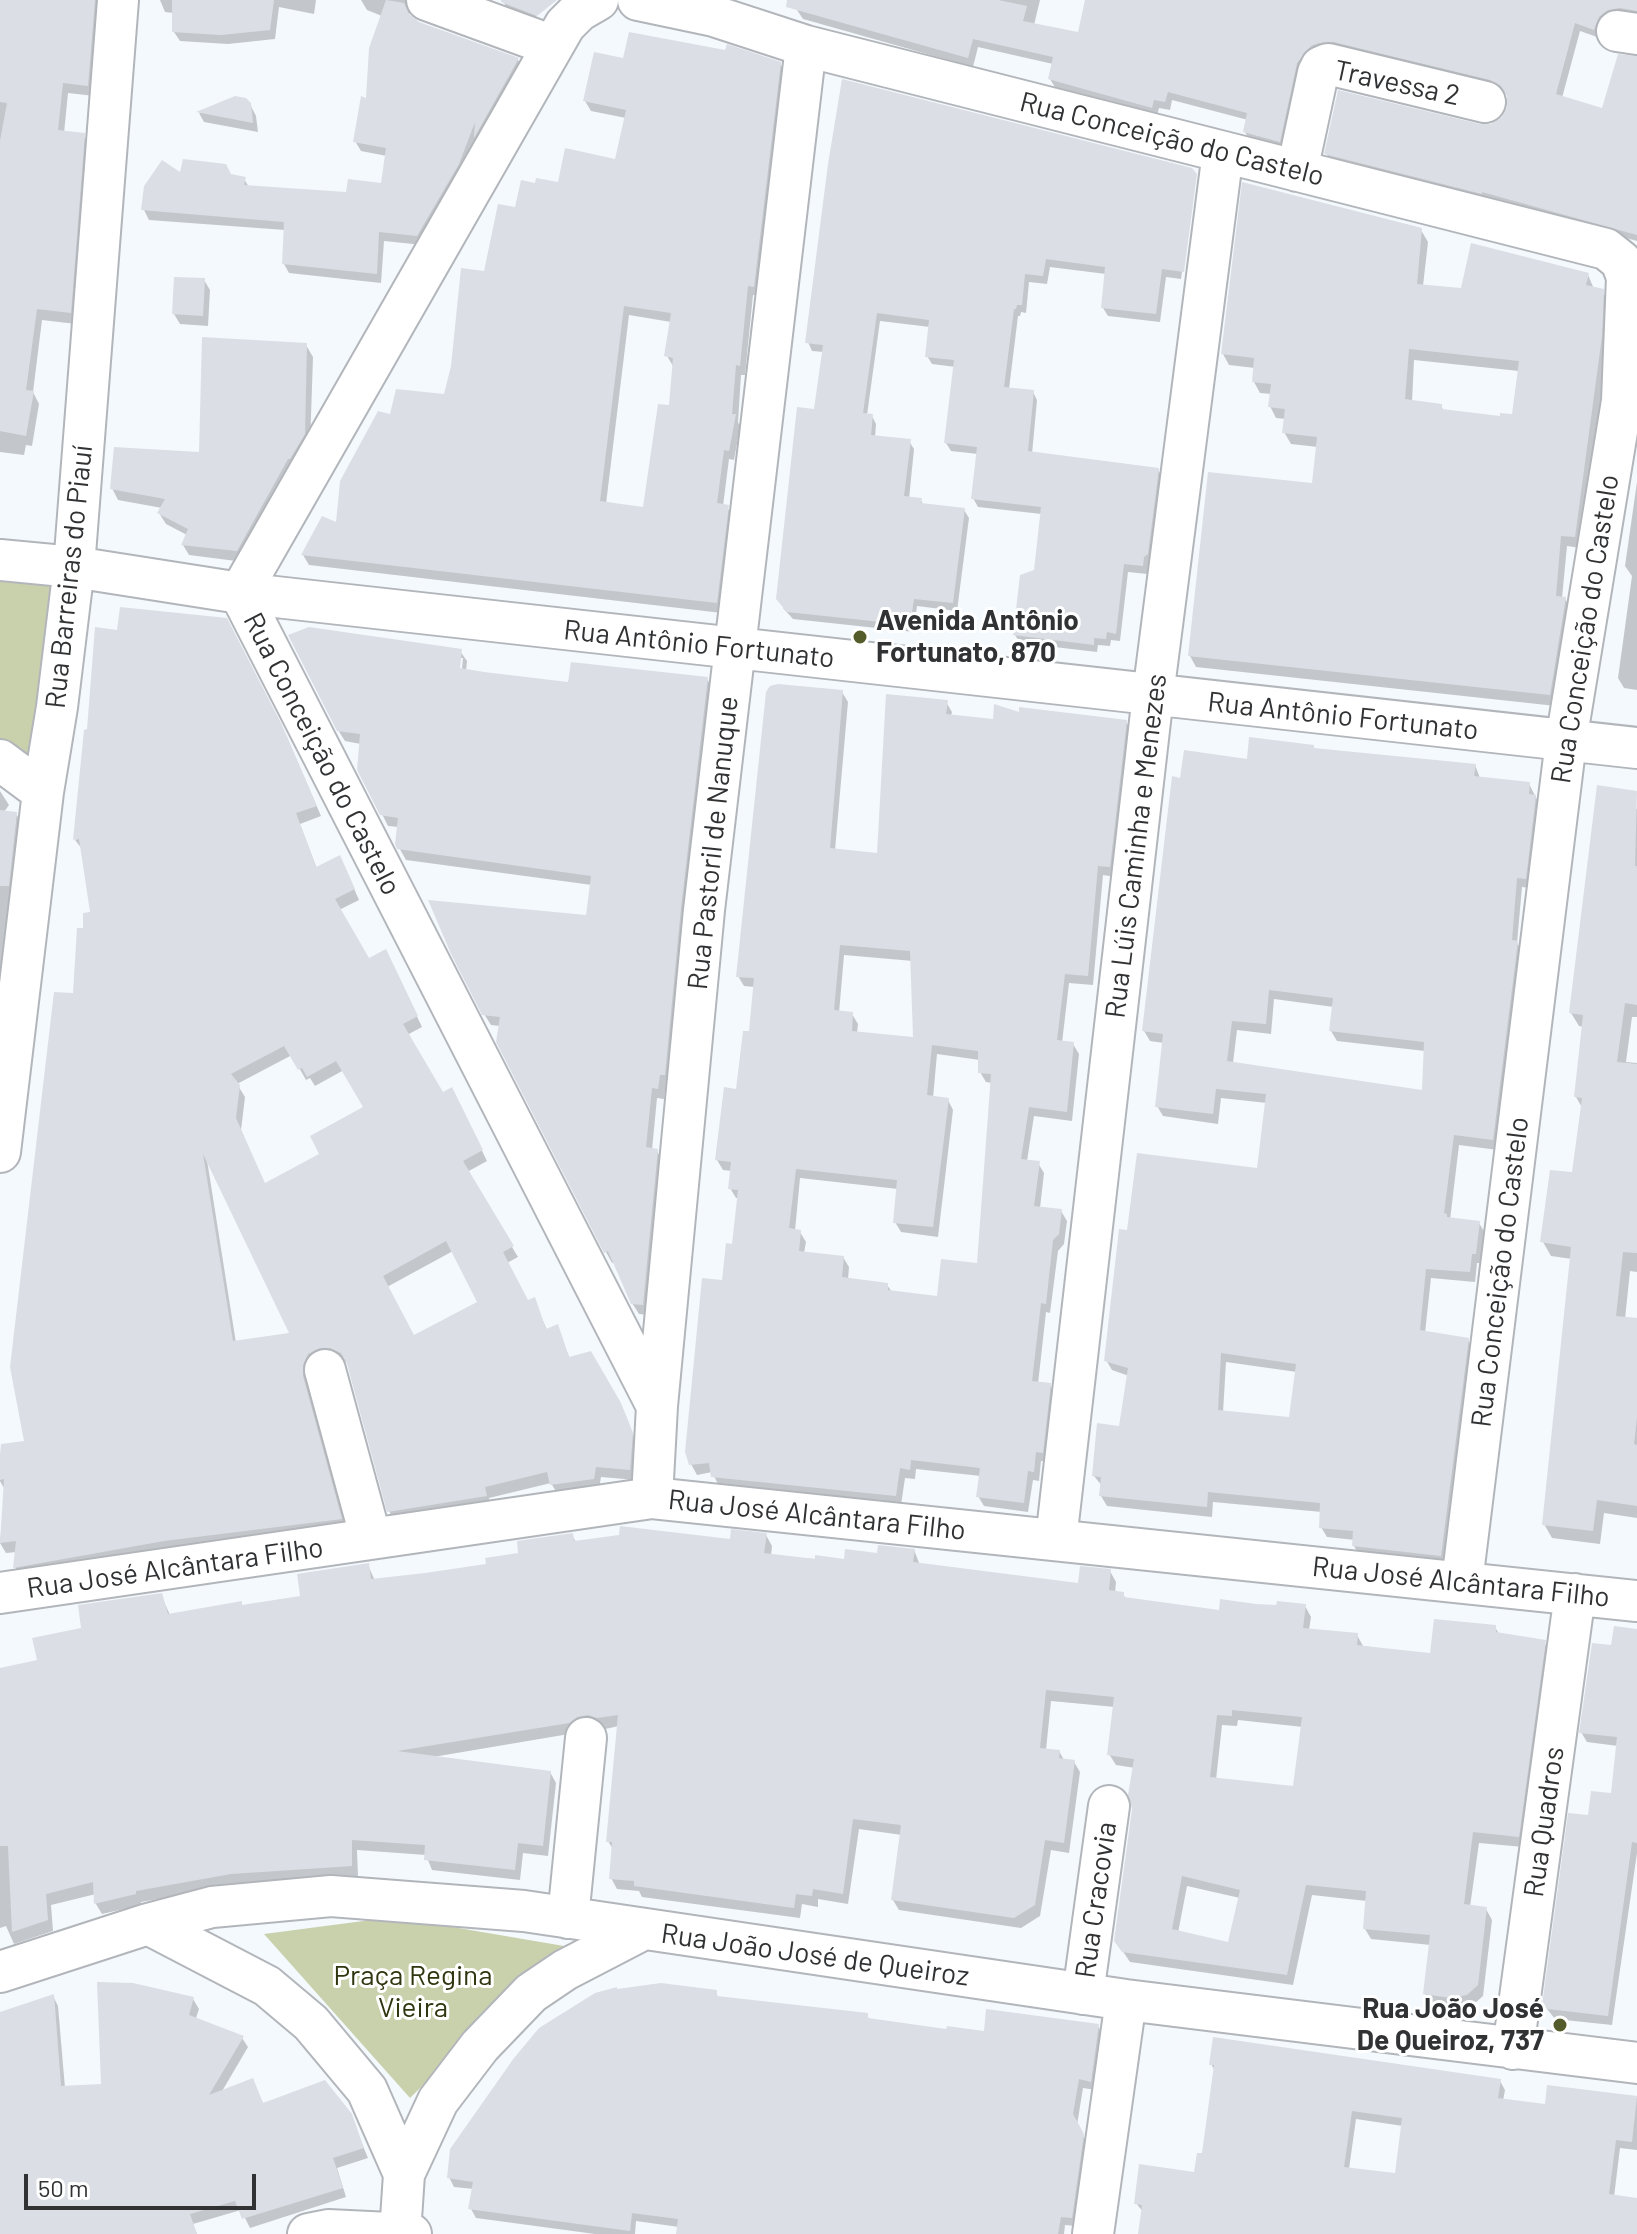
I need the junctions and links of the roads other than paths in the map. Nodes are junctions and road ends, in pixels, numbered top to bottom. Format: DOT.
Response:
graph roads {
  1 [pos="118,0"];
  2 [pos="427,0"];
  3 [pos="598,0"];
  4 [pos="638,0"];
  5 [pos="553,46"];
  6 [pos="806,46"];
  7 [pos="1485,102"];
  8 [pos="1223,152"];
  9 [pos="1297,171"];
  10 [pos="1629,402"];
  11 [pos="0,560"];
  12 [pos="74,567"];
  13 [pos="240,593"];
  14 [pos="735,649"];
  15 [pos="1153,695"];
  16 [pos="1566,741"];
  17 [pos="1637,748"];
  18 [pos="0,760"];
  19 [pos="43,792"];
  20 [pos="3,1093"];
  21 [pos="0,1152"];
  22 [pos="325,1370"];
  23 [pos="657,1406"];
  24 [pos="652,1498"];
  25 [pos="371,1539"];
  26 [pos="1056,1540"];
  27 [pos="1462,1582"];
  28 [pos="0,1593"];
  29 [pos="1575,1594"];
  30 [pos="1637,1601"];
  31 [pos="586,1738"];
  32 [pos="1109,1806"];
  33 [pos="568,1918"];
  34 [pos="148,1924"];
  35 [pos="642,1930"];
  36 [pos="0,1972"];
  37 [pos="1083,1994"];
  38 [pos="1126,2000"];
  39 [pos="1513,2049"];
  40 [pos="1637,2063"];
  41 [pos="404,2174"];
  42 [pos="308,2234"];
  43 [pos="404,2234"];
  44 [pos="1093,2234"];
  1 -- 12 [label="street, Rua Barreiras do Piauí"];
  2 -- 5 [label="street"];
  3 -- 5 [label="street, Rua Conceição do Castelo"];
  4 -- 6 [label="street, Rua Conceição do Castelo"];
  5 -- 13 [label="street, Rua Conceição do Castelo"];
  6 -- 8 [label="street, Rua Conceição do Castelo"];
  6 -- 14 [label="street, Rua Pastoril de Nanuque"];
  7 -- 9 [label="street, Travessa 2"];
  8 -- 9 [label="street, Rua Conceição do Castelo"];
  8 -- 15 [label="street, Rua Lúis Caminha e Menezes"];
  9 -- 10 [label="street, Rua Conceição do Castelo"];
  10 -- 16 [label="street, Rua Conceição do Castelo"];
  11 -- 12 [label="street, Rua Antônio Fortunato"];
  12 -- 13 [label="street, Rua Antônio Fortunato"];
  12 -- 19 [label="street, Rua Barreiras do Piauí"];
  13 -- 14 [label="street, Rua Antônio Fortunato"];
  13 -- 23 [label="street, Rua Conceição do Castelo"];
  14 -- 15 [label="street, Rua Antônio Fortunato"];
  14 -- 23 [label="street, Rua Pastoril de Nanuque"];
  15 -- 16 [label="street, Rua Antônio Fortunato"];
  15 -- 26 [label="street, Rua Lúis Caminha e Menezes"];
  16 -- 17 [label="street, Rua Antônio Fortunato"];
  16 -- 27 [label="street, Rua Conceição do Castelo"];
  18 -- 19 [label="street"];
  19 -- 20 [label="street, Rua Barreiras do Piauí"];
  20 -- 21 [label="street, Rua Barreiras do Piauí"];
  22 -- 25 [label="street"];
  23 -- 24 [label="street, Rua Pastoril de Nanuque"];
  24 -- 25 [label="street, Rua José Alcântara Filho"];
  24 -- 26 [label="street, Rua José Alcântara Filho"];
  25 -- 28 [label="street, Rua José Alcântara Filho"];
  26 -- 27 [label="street, Rua José Alcântara Filho"];
  27 -- 29 [label="street, Rua José Alcântara Filho"];
  29 -- 30 [label="street, Rua José Alcântara Filho"];
  29 -- 39 [label="street, Rua Quadros"];
  31 -- 33 [label="street"];
  32 -- 37 [label="street, Rua Cracovia"];
  33 -- 34 [label="street, Rua João José de Queiroz"];
  33 -- 35 [label="street, Rua João José de Queiroz"];
  34 -- 36 [label="street, Rua João José de Queiroz"];
  34 -- 41 [label="street"];
  35 -- 37 [label="street, Rua João José de Queiroz"];
  35 -- 41 [label="street"];
  37 -- 38 [label="street, Rua João José de Queiroz"];
  38 -- 39 [label="street, Rua João José de Queiroz"];
  38 -- 44 [label="street"];
  39 -- 40 [label="street, Rua João José de Queiroz"];
  41 -- 43 [label="street"];
  42 -- 43 [label="street"];
}
